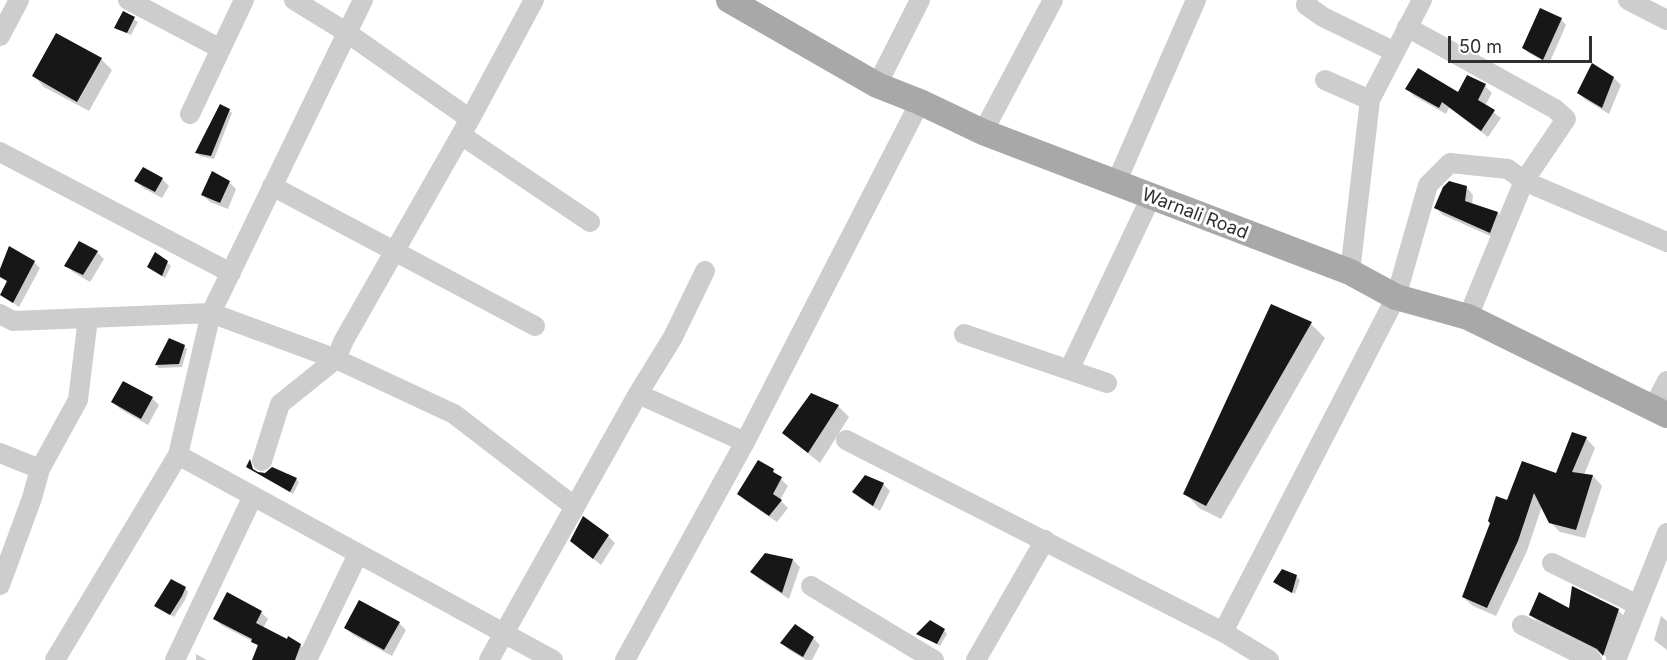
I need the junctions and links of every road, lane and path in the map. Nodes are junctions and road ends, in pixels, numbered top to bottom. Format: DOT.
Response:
graph roads {
  1 [pos="19,0"];
  2 [pos="128,0"];
  3 [pos="244,0"];
  4 [pos="294,0"];
  5 [pos="363,0"];
  6 [pos="534,0"];
  7 [pos="920,0"];
  8 [pos="1053,0"];
  9 [pos="1196,0"];
  10 [pos="1308,0"];
  11 [pos="1422,0"];
  12 [pos="1629,0"];
  13 [pos="734,1"];
  14 [pos="1667,20"];
  15 [pos="1407,27"];
  16 [pos="346,32"];
  17 [pos="0,36"];
  18 [pos="221,49"];
  19 [pos="1395,52"];
  20 [pos="1325,80"];
  21 [pos="877,85"];
  22 [pos="1370,100"];
  23 [pos="920,102"];
  24 [pos="190,114"];
  25 [pos="466,127"];
  26 [pos="982,132"];
  27 [pos="0,152"];
  28 [pos="1524,181"];
  29 [pos="1116,183"];
  30 [pos="272,186"];
  31 [pos="1151,197"];
  32 [pos="590,222"];
  33 [pos="1667,242"];
  34 [pos="395,252"];
  35 [pos="705,272"];
  36 [pos="231,273"];
  37 [pos="1350,273"];
  38 [pos="1396,297"];
  39 [pos="211,313"];
  40 [pos="0,314"];
  41 [pos="1468,317"];
  42 [pos="88,318"];
  43 [pos="535,326"];
  44 [pos="964,334"];
  45 [pos="336,359"];
  46 [pos="1069,370"];
  47 [pos="1667,381"];
  48 [pos="1107,384"];
  49 [pos="638,394"];
  50 [pos="1660,412"];
  51 [pos="846,440"];
  52 [pos="745,442"];
  53 [pos="0,453"];
  54 [pos="178,455"];
  55 [pos="262,461"];
  56 [pos="40,469"];
  57 [pos="253,496"];
  58 [pos="575,507"];
  59 [pos="1667,533"];
  60 [pos="1045,540"];
  61 [pos="358,554"];
  62 [pos="1552,563"];
  63 [pos="0,585"];
  64 [pos="811,586"];
  65 [pos="1638,605"];
  66 [pos="1522,625"];
  67 [pos="1223,632"];
  68 [pos="505,634"];
  69 [pos="55,660"];
  70 [pos="175,660"];
  71 [pos="307,660"];
  72 [pos="489,660"];
  73 [pos="553,660"];
  74 [pos="625,660"];
  75 [pos="934,660"];
  76 [pos="976,660"];
  77 [pos="1269,660"];
  78 [pos="1592,660"];
  79 [pos="1616,660"];
  1 -- 17 [label="street"];
  2 -- 18 [label="street"];
  3 -- 18 [label="street"];
  4 -- 16 [label="street"];
  5 -- 16 [label="street"];
  6 -- 25 [label="street"];
  7 -- 21 [label="street"];
  8 -- 26 [label="street"];
  9 -- 29 [label="street"];
  10 -- 19 [label="street"];
  11 -- 15 [label="street"];
  12 -- 14 [label="street"];
  13 -- 21 [label="main road, Warnali Road"];
  15 -- 19 [label="street"];
  15 -- 28 [label="street"];
  16 -- 25 [label="street"];
  16 -- 30 [label="street"];
  18 -- 24 [label="street"];
  19 -- 22 [label="street"];
  20 -- 22 [label="street"];
  21 -- 23 [label="main road, Warnali Road"];
  22 -- 37 [label="street"];
  23 -- 26 [label="main road, Warnali Road"];
  23 -- 52 [label="street"];
  25 -- 32 [label="street"];
  25 -- 34 [label="street"];
  26 -- 29 [label="main road, Warnali Road"];
  27 -- 36 [label="street"];
  28 -- 33 [label="street"];
  28 -- 38 [label="street"];
  28 -- 41 [label="street"];
  29 -- 31 [label="main road, Warnali Road"];
  30 -- 34 [label="street"];
  30 -- 36 [label="street"];
  31 -- 37 [label="main road, Warnali Road"];
  31 -- 46 [label="street"];
  34 -- 43 [label="street"];
  34 -- 45 [label="street"];
  35 -- 49 [label="street"];
  36 -- 39 [label="street"];
  37 -- 38 [label="main road, Warnali Road"];
  38 -- 41 [label="main road, Warnali Road"];
  38 -- 67 [label="street"];
  39 -- 42 [label="street"];
  39 -- 45 [label="street"];
  39 -- 54 [label="street"];
  40 -- 42 [label="street"];
  41 -- 50 [label="main road, Warnali Road"];
  42 -- 56 [label="street"];
  44 -- 46 [label="street"];
  45 -- 55 [label="street"];
  45 -- 58 [label="street"];
  46 -- 48 [label="street"];
  47 -- 50 [label="street"];
  49 -- 52 [label="street"];
  49 -- 58 [label="street"];
  51 -- 60 [label="street"];
  52 -- 74 [label="street"];
  53 -- 56 [label="street"];
  54 -- 57 [label="street"];
  54 -- 69 [label="street"];
  56 -- 63 [label="street"];
  57 -- 61 [label="street"];
  57 -- 70 [label="street"];
  58 -- 68 [label="street"];
  59 -- 65 [label="street"];
  60 -- 67 [label="street"];
  60 -- 76 [label="street"];
  61 -- 68 [label="street"];
  61 -- 71 [label="street"];
  62 -- 65 [label="street"];
  64 -- 75 [label="street"];
  65 -- 79 [label="street"];
  66 -- 78 [label="street"];
  67 -- 77 [label="street"];
  68 -- 72 [label="street"];
  68 -- 73 [label="street"];
}
